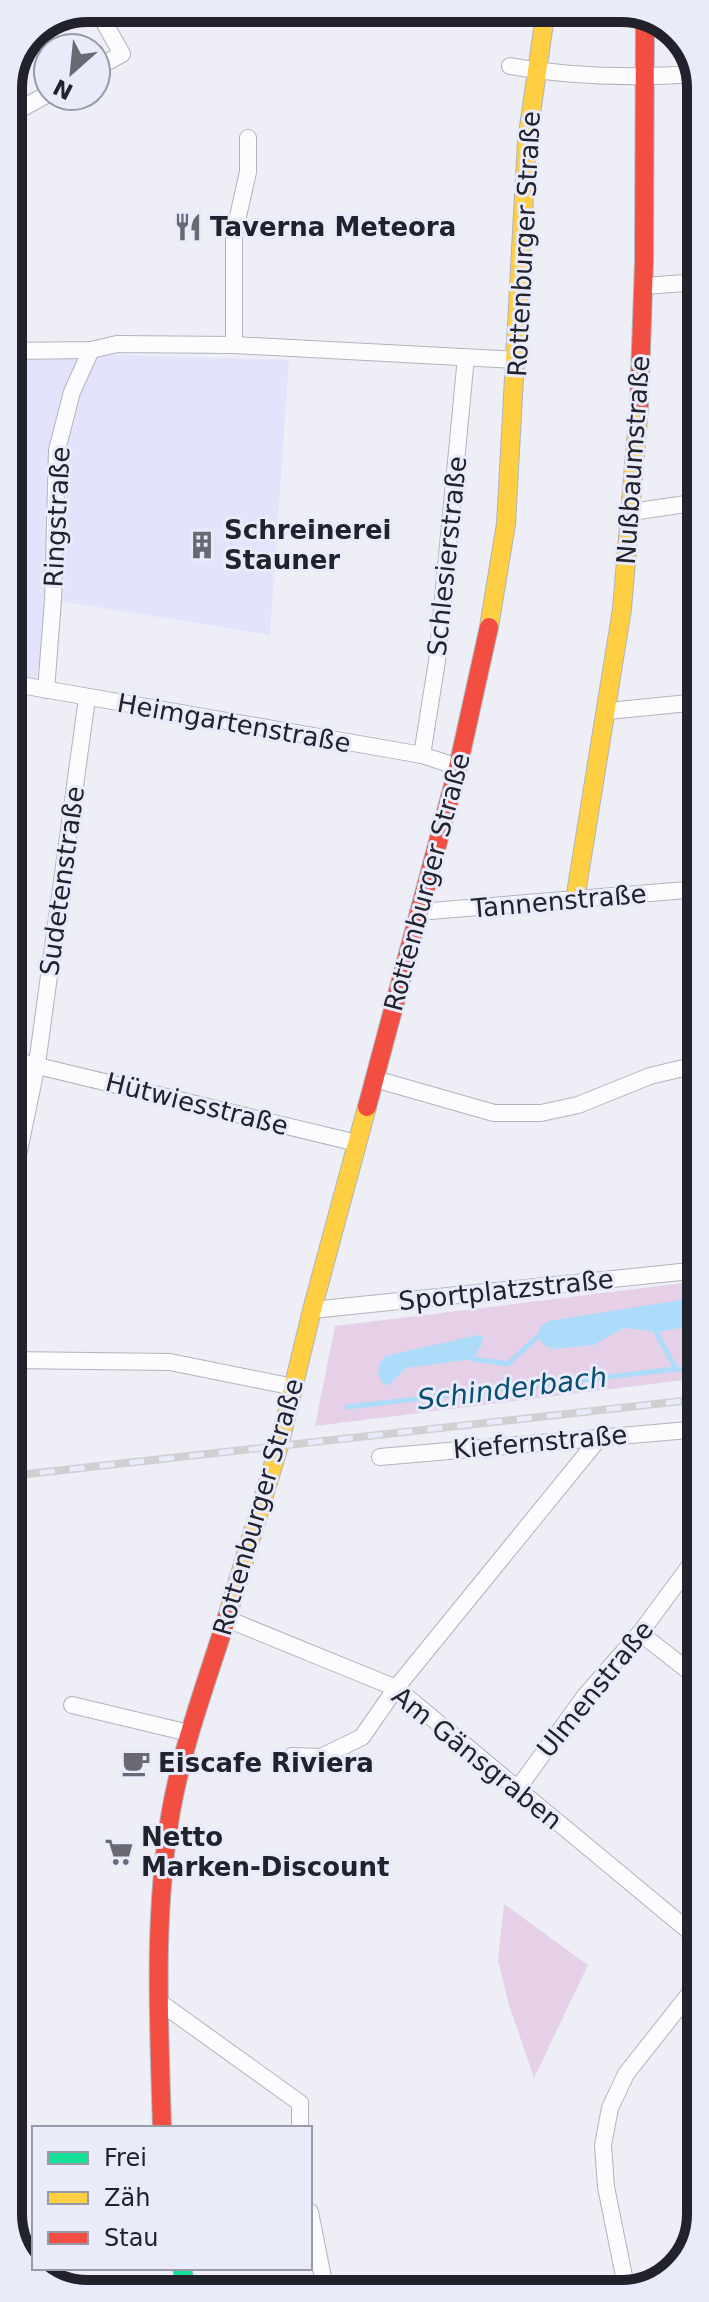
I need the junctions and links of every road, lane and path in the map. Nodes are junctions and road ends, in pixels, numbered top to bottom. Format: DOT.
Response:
graph roads {
  1 [pos="544,22"];
  2 [pos="645,27"];
  3 [pos="112,36"];
  4 [pos="112,59"];
  5 [pos="510,66"];
  6 [pos="536,71"];
  7 [pos="685,75"];
  8 [pos="645,77"];
  9 [pos="248,138"];
  10 [pos="687,283"];
  11 [pos="644,286"];
  12 [pos="234,345"];
  13 [pos="91,350"];
  14 [pos="22,351"];
  15 [pos="466,357"];
  16 [pos="517,360"];
  17 [pos="687,504"];
  18 [pos="632,512"];
  19 [pos="22,685"];
  20 [pos="46,690"];
  21 [pos="87,698"];
  22 [pos="687,703"];
  23 [pos="608,711"];
  24 [pos="422,755"];
  25 [pos="458,767"];
  26 [pos="687,890"];
  27 [pos="575,900"];
  28 [pos="418,912"];
  29 [pos="22,1061"];
  30 [pos="37,1064"];
  31 [pos="687,1067"];
  32 [pos="375,1079"];
  33 [pos="22,1136"];
  34 [pos="357,1143"];
  35 [pos="687,1271"];
  36 [pos="312,1310"];
  37 [pos="22,1360"];
  38 [pos="294,1387"];
  39 [pos="687,1430"];
  40 [pos="601,1436"];
  41 [pos="380,1457"];
  42 [pos="687,1570"];
  43 [pos="227,1619"];
  44 [pos="640,1633"];
  45 [pos="687,1670"];
  46 [pos="396,1688"];
  47 [pos="72,1705"];
  48 [pos="189,1733"];
  49 [pos="292,1756"];
  50 [pos="518,1788"];
  51 [pos="687,1929"];
  52 [pos="687,1997"];
  53 [pos="158,2001"];
  54 [pos="162,2126"];
  55 [pos="300,2126"];
  56 [pos="312,2222"];
  57 [pos="625,2279"];
  58 [pos="323,2280"];
  1 -- 6 [label="street, Rottenburger Straße"];
  2 -- 8 [label="street, Nußbaumstraße"];
  3 -- 4 [label="street"];
  5 -- 6 [label="street"];
  6 -- 8 [label="street"];
  6 -- 16 [label="street, Rottenburger Straße"];
  7 -- 8 [label="street"];
  8 -- 11 [label="street, Nußbaumstraße"];
  9 -- 12 [label="street"];
  10 -- 11 [label="street"];
  11 -- 18 [label="street, Nußbaumstraße"];
  12 -- 13 [label="street"];
  12 -- 15 [label="street"];
  13 -- 14 [label="street"];
  13 -- 20 [label="street, Ringstraße"];
  15 -- 16 [label="street"];
  15 -- 24 [label="street, Schlesierstraße"];
  16 -- 25 [label="street, Rottenburger Straße"];
  17 -- 18 [label="street"];
  18 -- 23 [label="street, Nußbaumstraße"];
  19 -- 20 [label="street, Heimgartenstraße"];
  20 -- 21 [label="street, Heimgartenstraße"];
  21 -- 24 [label="street, Heimgartenstraße"];
  21 -- 30 [label="street, Sudetenstraße"];
  22 -- 23 [label="street"];
  23 -- 27 [label="street, Nußbaumstraße"];
  24 -- 25 [label="street, Heimgartenstraße"];
  25 -- 28 [label="street, Rottenburger Straße"];
  26 -- 27 [label="street, Tannenstraße"];
  27 -- 28 [label="street, Tannenstraße"];
  28 -- 32 [label="street, Rottenburger Straße"];
  29 -- 30 [label="street, Hütwiesstraße"];
  30 -- 33 [label="street"];
  30 -- 34 [label="street, Hütwiesstraße"];
  31 -- 32 [label="street"];
  32 -- 34 [label="street, Rottenburger Straße"];
  34 -- 36 [label="street, Rottenburger Straße"];
  35 -- 36 [label="street, Sportplatzstraße"];
  36 -- 38 [label="street, Rottenburger Straße"];
  37 -- 38 [label="street"];
  38 -- 43 [label="street, Rottenburger Straße"];
  39 -- 40 [label="street, Kiefernstraße"];
  40 -- 41 [label="street, Kiefernstraße"];
  40 -- 46 [label="street"];
  42 -- 44 [label="street, Ulmenstraße"];
  43 -- 46 [label="street, Am Gänsgraben"];
  43 -- 48 [label="street, Rottenburger Straße"];
  44 -- 45 [label="street"];
  44 -- 50 [label="street, Ulmenstraße"];
  46 -- 49 [label="street"];
  46 -- 50 [label="street, Am Gänsgraben"];
  47 -- 48 [label="street"];
  48 -- 53 [label="street, Rottenburger Straße"];
  50 -- 51 [label="street, Am Gänsgraben"];
  52 -- 57 [label="street"];
  53 -- 54 [label="street, Rottenburger Straße"];
  53 -- 55 [label="street"];
  56 -- 58 [label="street"];
}
